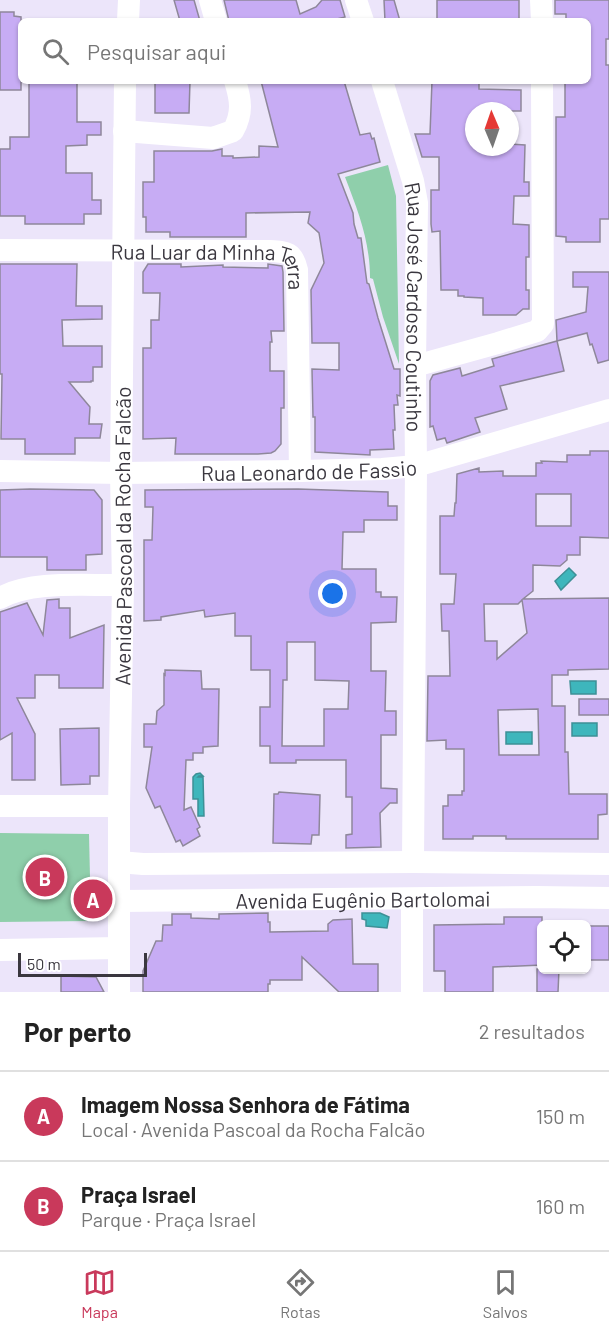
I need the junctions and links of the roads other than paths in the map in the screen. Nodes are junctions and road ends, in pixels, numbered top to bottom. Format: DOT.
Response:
graph roads {
  1 [pos="129,0"];
  2 [pos="210,0"];
  3 [pos="356,0"];
  4 [pos="541,0"];
  5 [pos="128,18"];
  6 [pos="215,18"];
  7 [pos="362,18"];
  8 [pos="542,18"];
  9 [pos="125,84"];
  10 [pos="236,84"];
  11 [pos="383,84"];
  12 [pos="542,84"];
  13 [pos="124,131"];
  14 [pos="0,250"];
  15 [pos="124,250"];
  16 [pos="415,366"];
  17 [pos="609,410"];
  18 [pos="416,466"];
  19 [pos="0,471"];
  20 [pos="300,471"];
  21 [pos="122,473"];
  22 [pos="123,585"];
  23 [pos="0,598"];
  24 [pos="0,806"];
  25 [pos="119,806"];
  26 [pos="119,862"];
  27 [pos="413,862"];
  28 [pos="609,864"];
  29 [pos="609,898"];
  30 [pos="412,899"];
  31 [pos="119,901"];
  32 [pos="119,948"];
  33 [pos="0,950"];
  34 [pos="119,992"];
  35 [pos="412,992"];
  1 -- 5 [label="street"];
  2 -- 6 [label="street"];
  3 -- 7 [label="street"];
  4 -- 8 [label="street"];
  9 -- 13 [label="street, Avenida Pascoal da Rocha Falcão"];
  10 -- 13 [label="street"];
  11 -- 16 [label="street, Rua José Cardoso Coutinho"];
  12 -- 16 [label="street"];
  13 -- 15 [label="street, Avenida Pascoal da Rocha Falcão"];
  14 -- 15 [label="street, Rua Luar da Minha Terra"];
  15 -- 20 [label="street, Rua Luar da Minha Terra"];
  15 -- 21 [label="street, Avenida Pascoal da Rocha Falcão"];
  16 -- 18 [label="street, Rua José Cardoso Coutinho"];
  17 -- 18 [label="street, Rua Leonardo de Fassio"];
  18 -- 20 [label="street, Rua Leonardo de Fassio"];
  18 -- 27 [label="street, Rua José Cardoso Coutinho"];
  19 -- 21 [label="street, Rua Leonardo de Fassio"];
  20 -- 21 [label="street, Rua Leonardo de Fassio"];
  21 -- 22 [label="street, Avenida Pascoal da Rocha Falcão"];
  22 -- 23 [label="street"];
  22 -- 25 [label="street, Avenida Pascoal da Rocha Falcão"];
  24 -- 25 [label="street"];
  25 -- 26 [label="street, Avenida Pascoal da Rocha Falcão"];
  26 -- 27 [label="street, Avenida Eugênio Bartolomai"];
  26 -- 31 [label="street, Avenida Pascoal da Rocha Falcão"];
  27 -- 28 [label="street, Avenida Eugênio Bartolomai"];
  29 -- 30 [label="street, Avenida Eugênio Bartolomai"];
  30 -- 31 [label="street, Avenida Eugênio Bartolomai"];
  30 -- 35 [label="street"];
  31 -- 32 [label="street, Avenida Pascoal da Rocha Falcão"];
  32 -- 33 [label="street"];
  32 -- 34 [label="street, Avenida Pascoal da Rocha Falcão"];
}
